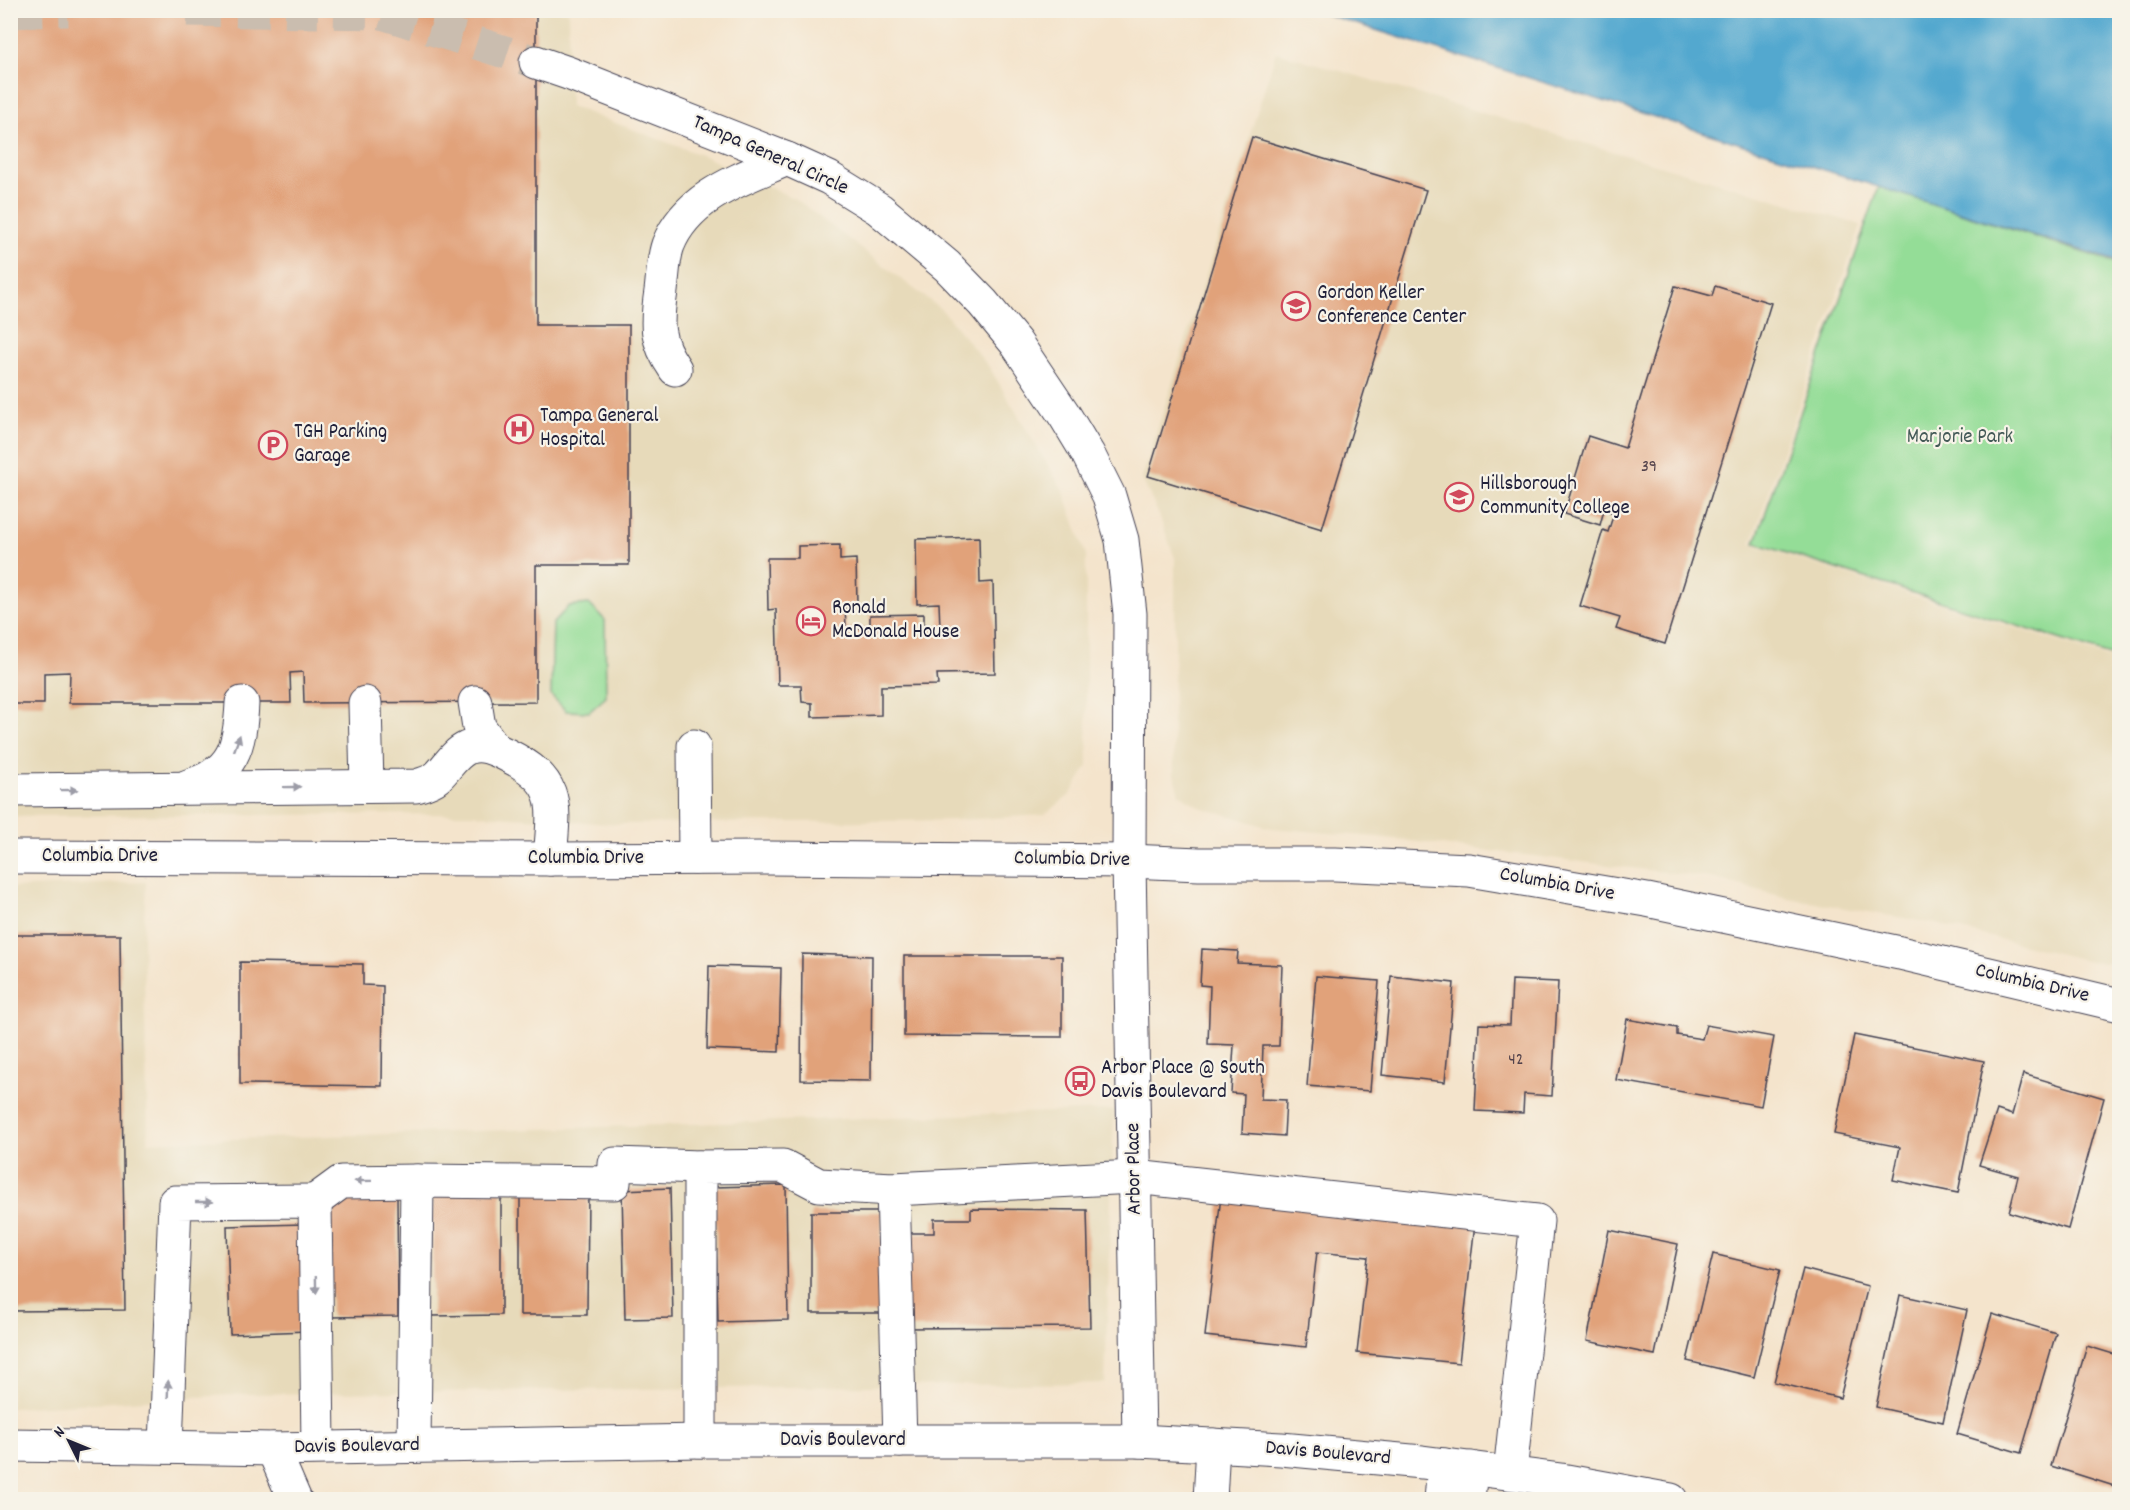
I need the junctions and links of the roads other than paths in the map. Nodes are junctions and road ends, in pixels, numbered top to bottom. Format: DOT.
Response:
graph roads {
  1 [pos="536,62"];
  2 [pos="787,159"];
  3 [pos="675,369"];
  4 [pos="475,702"];
  5 [pos="242,703"];
  6 [pos="365,703"];
  7 [pos="694,746"];
  8 [pos="495,748"];
  9 [pos="367,786"];
  10 [pos="178,788"];
  11 [pos="10,790"];
  12 [pos="10,857"];
  13 [pos="695,858"];
  14 [pos="550,859"];
  15 [pos="1129,861"];
  16 [pos="2120,1005"];
  17 [pos="700,1167"];
  18 [pos="1135,1177"];
  19 [pos="417,1181"];
  20 [pos="893,1189"];
  21 [pos="315,1201"];
  22 [pos="700,1441"];
  23 [pos="900,1441"];
  24 [pos="1139,1441"];
  25 [pos="10,1445"];
  26 [pos="1213,1445"];
  27 [pos="414,1446"];
  28 [pos="166,1447"];
  29 [pos="318,1448"];
  30 [pos="273,1449"];
  31 [pos="1510,1473"];
  32 [pos="1461,1477"];
  33 [pos="296,1500"];
  34 [pos="1210,1500"];
  35 [pos="1441,1500"];
  36 [pos="1671,1500"];
  1 -- 2 [label="street, Tampa General Circle"];
  2 -- 3 [label="street"];
  2 -- 15 [label="street, Tampa General Circle"];
  4 -- 8 [label="street"];
  10 -- 5 [label="street, one-way"];
  6 -- 9 [label="street"];
  7 -- 13 [label="street"];
  8 -- 9 [label="street"];
  8 -- 14 [label="street"];
  10 -- 9 [label="street, one-way"];
  11 -- 10 [label="street, one-way"];
  12 -- 14 [label="street, Columbia Drive"];
  13 -- 14 [label="street, Columbia Drive"];
  13 -- 15 [label="street, Columbia Drive"];
  15 -- 16 [label="street, Columbia Drive"];
  15 -- 18 [label="street, Arbor Place"];
  17 -- 19 [label="street"];
  17 -- 20 [label="street"];
  17 -- 22 [label="street"];
  18 -- 20 [label="street"];
  18 -- 24 [label="street, Arbor Place"];
  18 -- 31 [label="street"];
  19 -- 21 [label="street, one-way"];
  19 -- 27 [label="street"];
  20 -- 23 [label="street"];
  28 -- 21 [label="street, one-way"];
  21 -- 29 [label="street, one-way"];
  22 -- 23 [label="street, Davis Boulevard"];
  22 -- 27 [label="street, Davis Boulevard"];
  23 -- 24 [label="street, Davis Boulevard"];
  24 -- 26 [label="street, Davis Boulevard"];
  25 -- 28 [label="street, Davis Boulevard"];
  26 -- 32 [label="street, Davis Boulevard"];
  26 -- 34 [label="street"];
  27 -- 29 [label="street, Davis Boulevard"];
  28 -- 30 [label="street, Davis Boulevard"];
  29 -- 30 [label="street, Davis Boulevard"];
  30 -- 33 [label="street"];
  31 -- 32 [label="street, Davis Boulevard"];
  31 -- 36 [label="street, Davis Boulevard"];
  32 -- 35 [label="street"];
}
